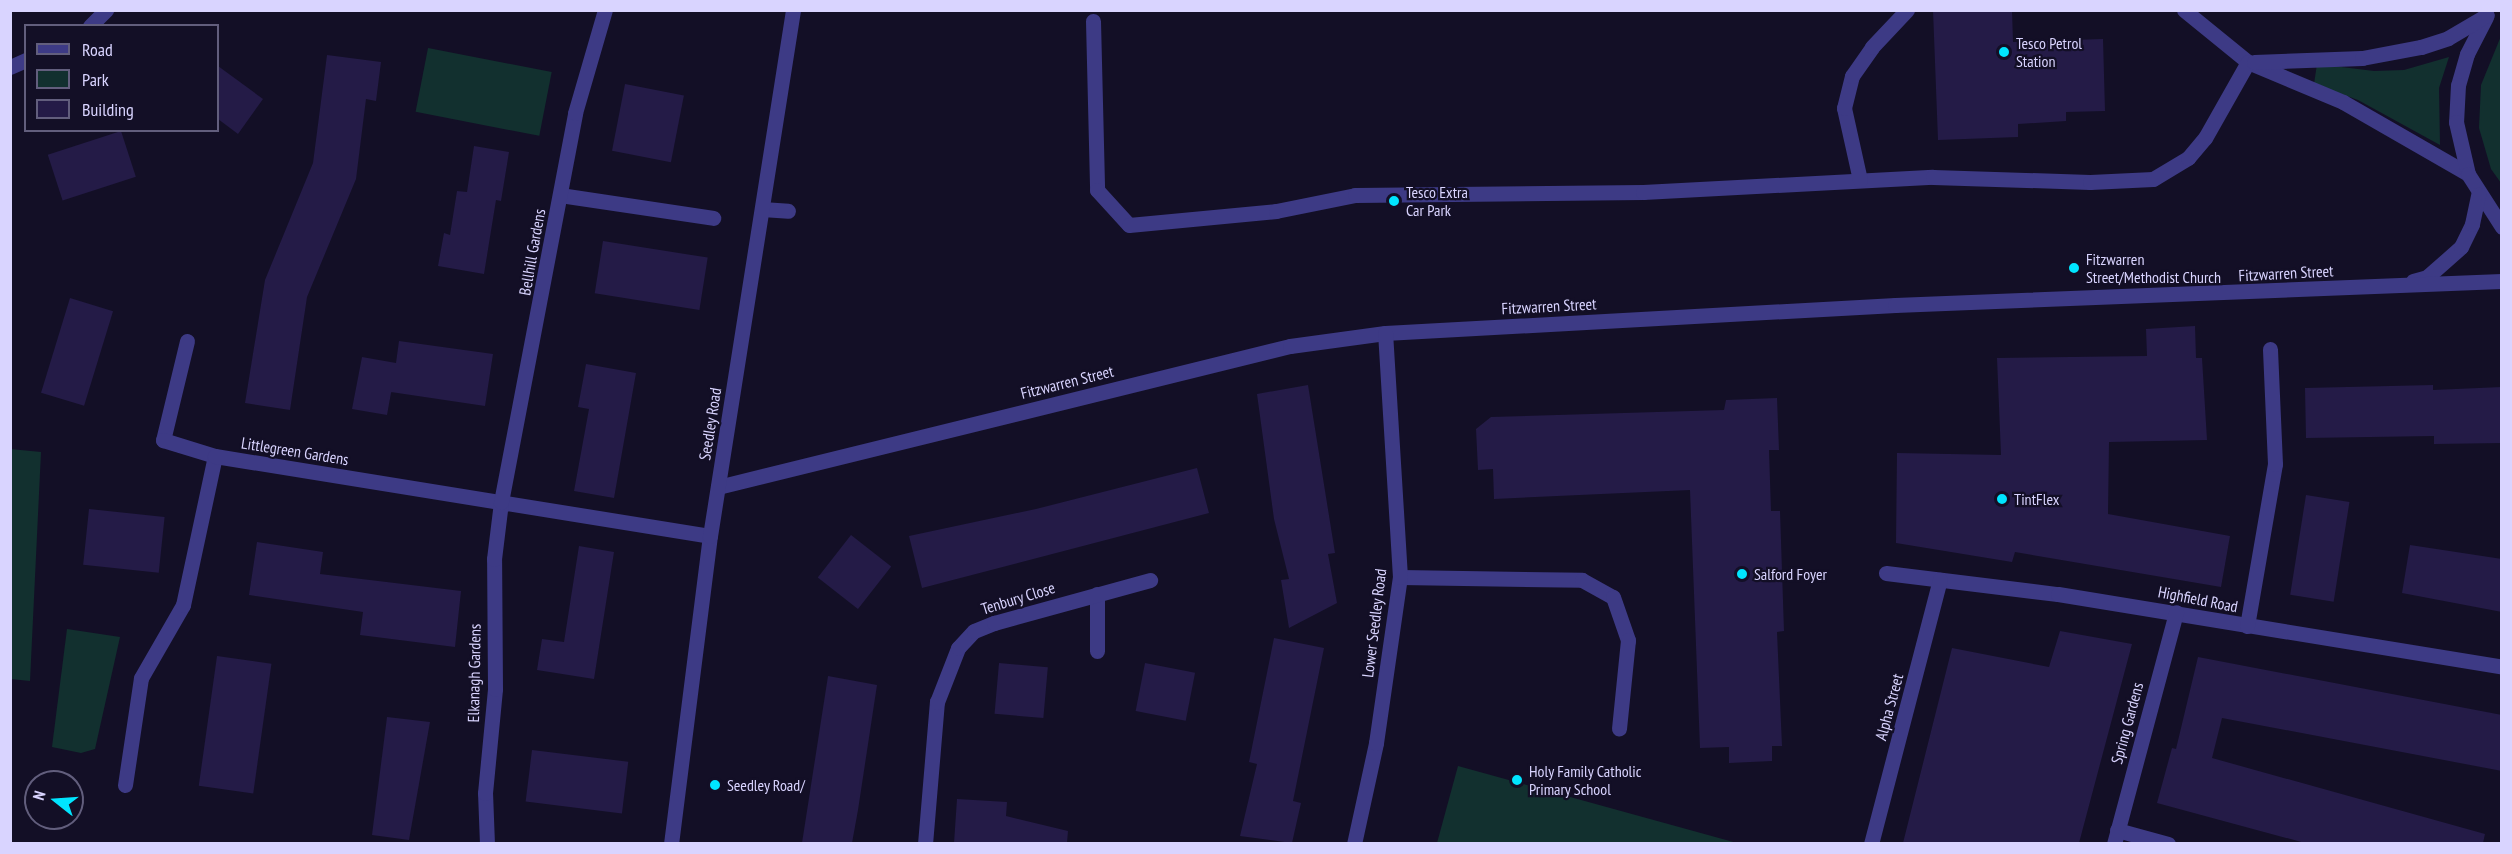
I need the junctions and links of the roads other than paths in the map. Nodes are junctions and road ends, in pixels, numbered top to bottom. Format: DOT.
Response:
graph roads {
  1 [pos="106,10"];
  2 [pos="605,10"];
  3 [pos="793,10"];
  4 [pos="1907,10"];
  5 [pos="2184,10"];
  6 [pos="2490,13"];
  7 [pos="1093,21"];
  8 [pos="92,24"];
  9 [pos="24,61"];
  10 [pos="2248,62"];
  11 [pos="10,67"];
  12 [pos="2468,174"];
  13 [pos="1860,180"];
  14 [pos="560,195"];
  15 [pos="2478,195"];
  16 [pos="762,209"];
  17 [pos="788,210"];
  18 [pos="713,218"];
  19 [pos="2502,227"];
  20 [pos="2502,281"];
  21 [pos="2399,285"];
  22 [pos="1385,333"];
  23 [pos="187,341"];
  24 [pos="2270,349"];
  25 [pos="214,456"];
  26 [pos="718,487"];
  27 [pos="501,502"];
  28 [pos="710,536"];
  29 [pos="1886,573"];
  30 [pos="1400,577"];
  31 [pos="1149,580"];
  32 [pos="1940,580"];
  33 [pos="1097,594"];
  34 [pos="2176,612"];
  35 [pos="2247,626"];
  36 [pos="1096,651"];
  37 [pos="2502,667"];
  38 [pos="1618,729"];
  39 [pos="125,785"];
  40 [pos="2115,837"];
  41 [pos="488,843"];
  42 [pos="671,843"];
  43 [pos="925,843"];
  44 [pos="1354,843"];
  45 [pos="1871,843"];
  46 [pos="2168,843"];
  1 -- 8 [label="street"];
  2 -- 14 [label="street, Bellhill Gardens"];
  3 -- 16 [label="street, Seedley Road"];
  4 -- 13 [label="street"];
  5 -- 10 [label="street"];
  6 -- 10 [label="street"];
  6 -- 12 [label="street"];
  7 -- 13 [label="street"];
  9 -- 11 [label="street"];
  10 -- 12 [label="street"];
  10 -- 13 [label="street"];
  12 -- 15 [label="street"];
  14 -- 18 [label="street"];
  14 -- 27 [label="street, Bellhill Gardens"];
  15 -- 19 [label="street"];
  15 -- 21 [label="street, Fitzwarren Street"];
  16 -- 17 [label="street"];
  16 -- 26 [label="street, Seedley Road"];
  20 -- 21 [label="street, Fitzwarren Street"];
  21 -- 22 [label="street, Fitzwarren Street"];
  22 -- 26 [label="street, Fitzwarren Street"];
  22 -- 30 [label="street, Lower Seedley Road"];
  23 -- 25 [label="street, Littlegreen Gardens"];
  24 -- 35 [label="street"];
  25 -- 27 [label="street, Littlegreen Gardens"];
  25 -- 39 [label="street"];
  26 -- 28 [label="street, Seedley Road"];
  27 -- 28 [label="street, Littlegreen Gardens"];
  27 -- 41 [label="street, Elkanagh Gardens"];
  28 -- 42 [label="street, Seedley Road"];
  29 -- 32 [label="street, Highfield Road"];
  30 -- 38 [label="street"];
  30 -- 44 [label="street, Lower Seedley Road"];
  31 -- 33 [label="street, Tenbury Close"];
  32 -- 34 [label="street, Highfield Road"];
  32 -- 45 [label="street, Alpha Street"];
  33 -- 36 [label="street"];
  33 -- 43 [label="street, Tenbury Close"];
  34 -- 35 [label="street, Highfield Road"];
  34 -- 40 [label="street, Spring Gardens"];
  35 -- 37 [label="street, Highfield Road"];
  40 -- 46 [label="street"];
}
